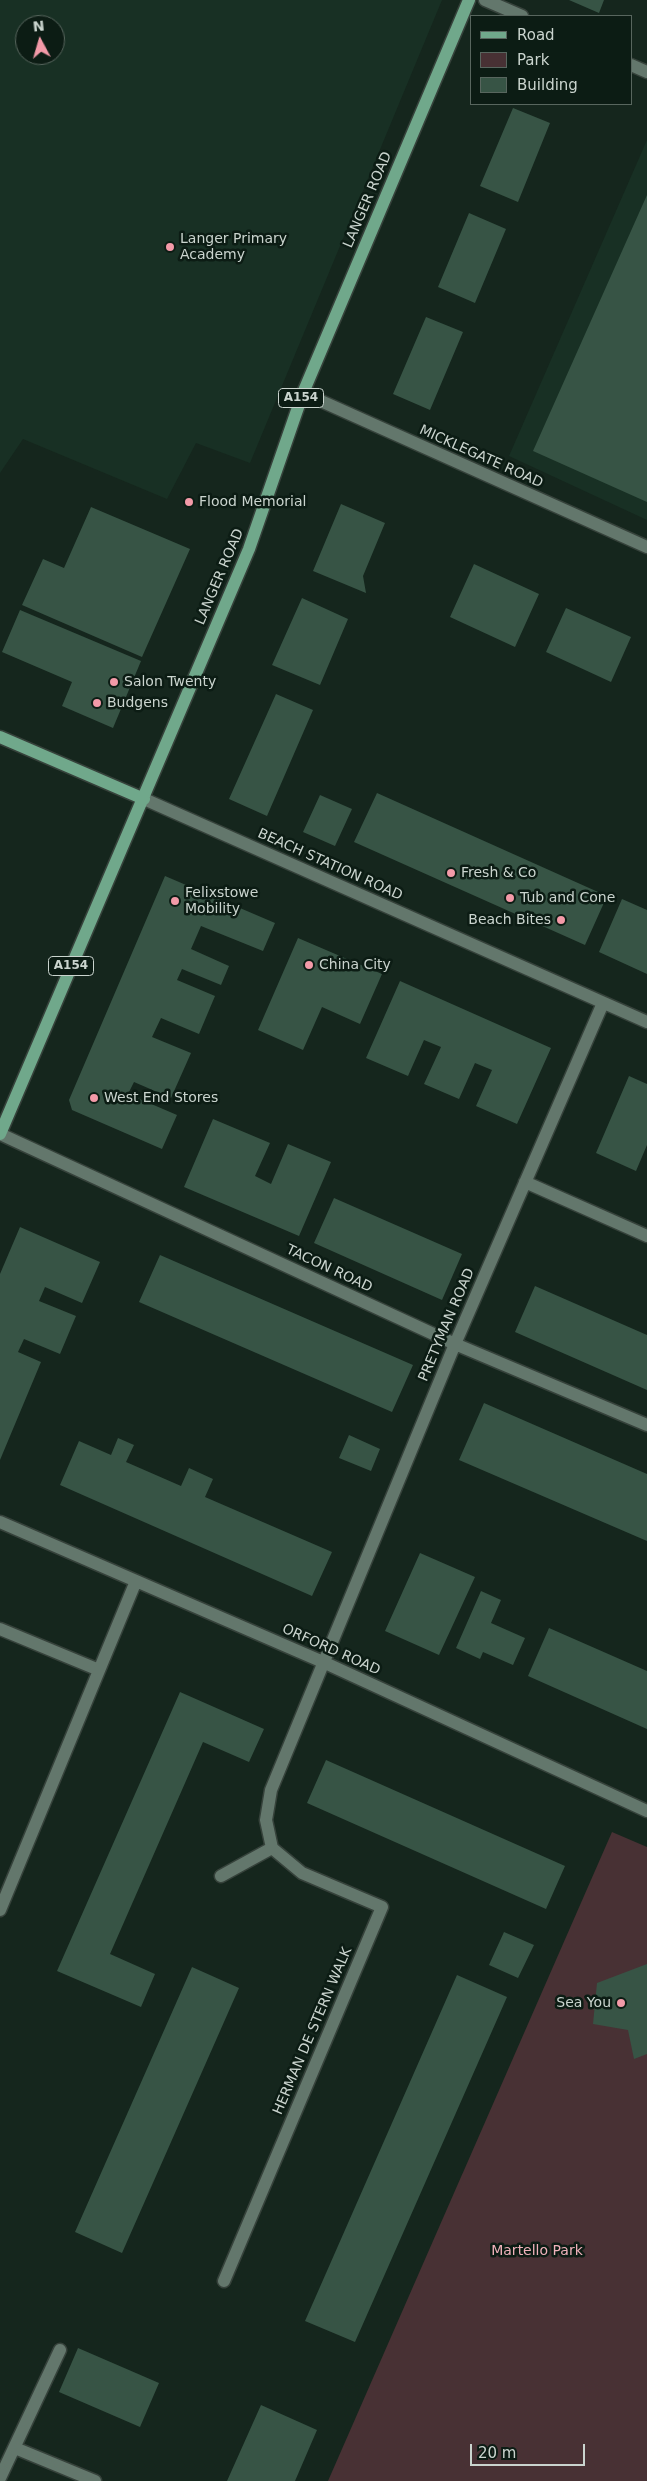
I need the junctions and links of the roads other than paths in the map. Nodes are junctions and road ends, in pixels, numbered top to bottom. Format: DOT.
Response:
graph roads {
  1 [pos="469,0"];
  2 [pos="485,0"];
  3 [pos="520,15"];
  4 [pos="632,64"];
  5 [pos="647,72"];
  6 [pos="303,393"];
  7 [pos="647,547"];
  8 [pos="0,737"];
  9 [pos="144,799"];
  10 [pos="603,1003"];
  11 [pos="647,1022"];
  12 [pos="0,1134"];
  13 [pos="525,1182"];
  14 [pos="647,1236"];
  15 [pos="455,1344"];
  16 [pos="647,1425"];
  17 [pos="0,1522"];
  18 [pos="136,1581"];
  19 [pos="0,1629"];
  20 [pos="323,1662"];
  21 [pos="99,1670"];
  22 [pos="647,1812"];
  23 [pos="272,1848"];
  24 [pos="220,1876"];
  25 [pos="0,1910"];
  26 [pos="224,2281"];
  27 [pos="60,2350"];
  28 [pos="15,2448"];
  29 [pos="0,2478"];
  30 [pos="94,2481"];
  1 -- 6 [label="main road, LANGER ROAD / A154"];
  2 -- 3 [label="street"];
  4 -- 5 [label="street"];
  6 -- 7 [label="street, MICKLEGATE ROAD"];
  6 -- 9 [label="main road, LANGER ROAD / A154"];
  8 -- 9 [label="main road, BEACH STATION ROAD"];
  9 -- 10 [label="street, BEACH STATION ROAD"];
  9 -- 12 [label="main road, LANGER ROAD / A154"];
  10 -- 11 [label="street, BEACH STATION ROAD"];
  10 -- 13 [label="street, PRETYMAN ROAD"];
  12 -- 15 [label="street, TACON ROAD"];
  13 -- 14 [label="street"];
  13 -- 15 [label="street, PRETYMAN ROAD"];
  15 -- 16 [label="street, TACON ROAD"];
  15 -- 20 [label="street, PRETYMAN ROAD"];
  17 -- 18 [label="street, ORFORD ROAD"];
  18 -- 20 [label="street, ORFORD ROAD"];
  18 -- 21 [label="street"];
  19 -- 21 [label="street"];
  20 -- 22 [label="street, ORFORD ROAD"];
  20 -- 23 [label="street"];
  21 -- 25 [label="street"];
  23 -- 24 [label="street"];
  23 -- 26 [label="street, HERMAN DE STERN WALK"];
  27 -- 28 [label="street"];
  28 -- 29 [label="street"];
  28 -- 30 [label="street"];
}
